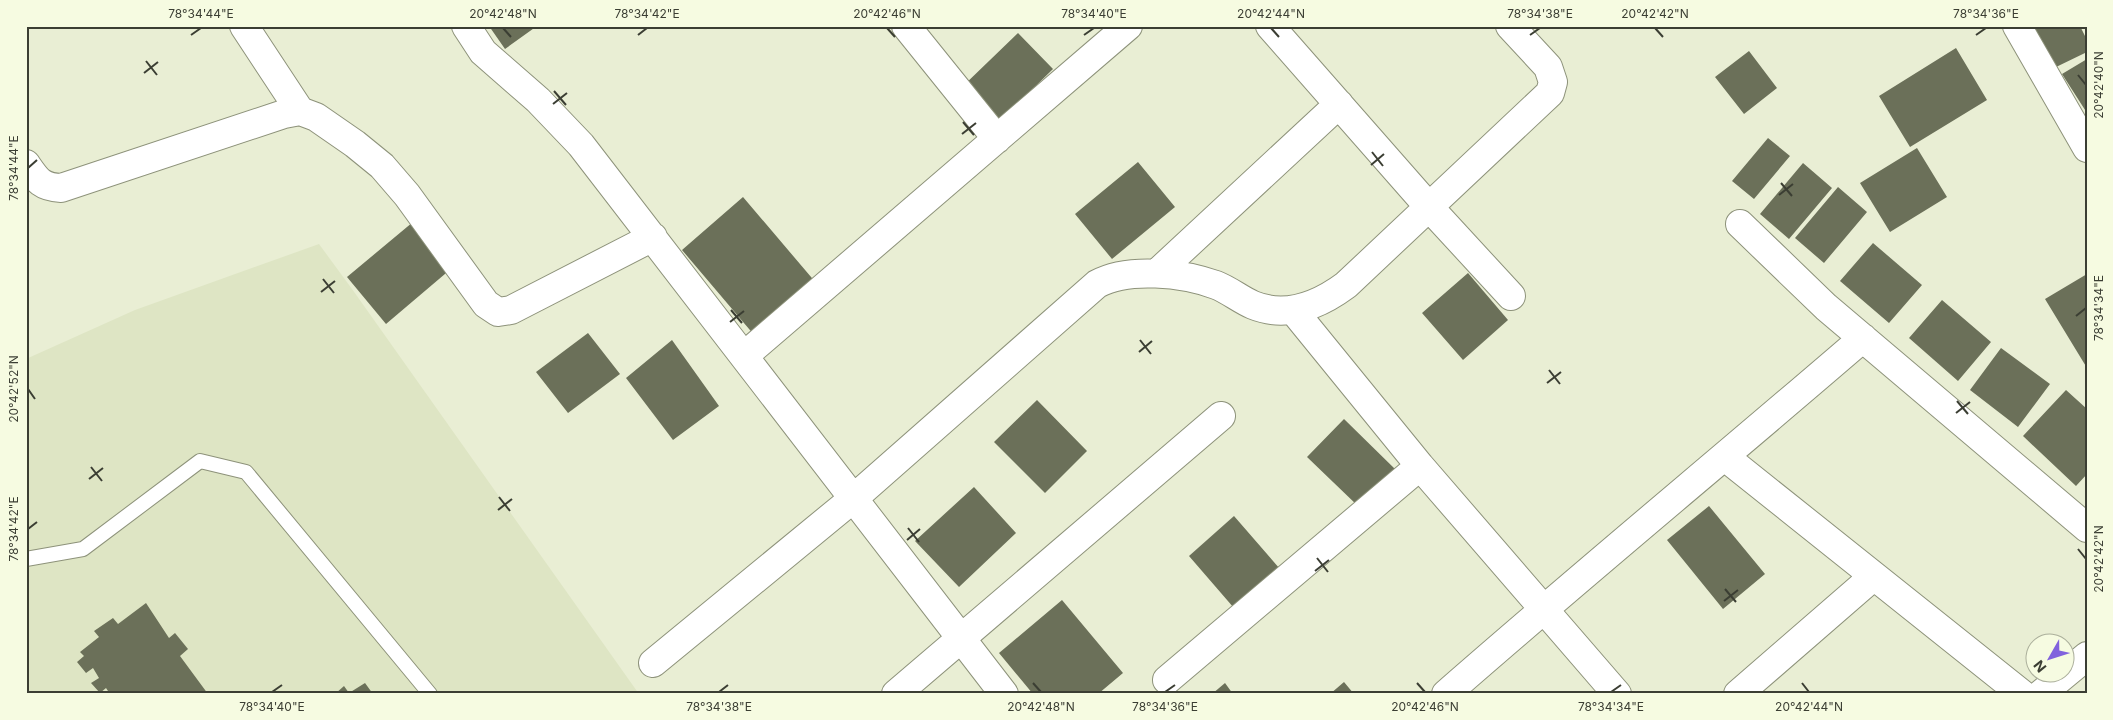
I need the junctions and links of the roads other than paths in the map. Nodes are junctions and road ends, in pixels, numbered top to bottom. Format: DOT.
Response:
graph roads {
  1 [pos="244,26"];
  2 [pos="466,26"];
  3 [pos="906,26"];
  4 [pos="1128,26"];
  5 [pos="1270,26"];
  6 [pos="1510,26"];
  7 [pos="2017,26"];
  8 [pos="1339,104"];
  9 [pos="300,111"];
  10 [pos="997,139"];
  11 [pos="2087,148"];
  12 [pos="26,164"];
  13 [pos="1429,207"];
  14 [pos="1740,224"];
  15 [pos="653,237"];
  16 [pos="1157,273"];
  17 [pos="1511,296"];
  18 [pos="1294,310"];
  19 [pos="1863,338"];
  20 [pos="744,356"];
  21 [pos="1221,416"];
  22 [pos="1725,457"];
  23 [pos="1420,466"];
  24 [pos="854,498"];
  25 [pos="2087,528"];
  26 [pos="26,559"];
  27 [pos="1874,576"];
  28 [pos="1544,608"];
  29 [pos="961,637"];
  30 [pos="2087,656"];
  31 [pos="652,663"];
  32 [pos="1167,680"];
  33 [pos="430,694"];
  34 [pos="896,694"];
  35 [pos="1004,694"];
  36 [pos="1446,694"];
  37 [pos="1617,694"];
  38 [pos="1738,694"];
  39 [pos="2022,694"];
  40 [pos="2041,694"];
  1 -- 9 [label="street"];
  2 -- 15 [label="street"];
  3 -- 10 [label="street"];
  4 -- 10 [label="street"];
  5 -- 8 [label="street"];
  6 -- 13 [label="street"];
  7 -- 11 [label="street"];
  8 -- 13 [label="street"];
  8 -- 16 [label="street"];
  9 -- 12 [label="street"];
  9 -- 15 [label="street"];
  10 -- 20 [label="street"];
  13 -- 17 [label="street"];
  13 -- 18 [label="street"];
  14 -- 19 [label="street"];
  15 -- 20 [label="street"];
  16 -- 18 [label="street"];
  16 -- 24 [label="street"];
  18 -- 23 [label="street"];
  19 -- 22 [label="street"];
  19 -- 25 [label="street"];
  20 -- 24 [label="street"];
  21 -- 29 [label="street"];
  22 -- 27 [label="street"];
  22 -- 28 [label="street"];
  23 -- 28 [label="street"];
  23 -- 32 [label="street"];
  24 -- 29 [label="street"];
  24 -- 31 [label="street"];
  26 -- 33 [label="lane"];
  27 -- 38 [label="street"];
  27 -- 39 [label="street"];
  28 -- 36 [label="street"];
  28 -- 37 [label="street"];
  29 -- 34 [label="street"];
  29 -- 35 [label="street"];
  30 -- 40 [label="street"];
}
